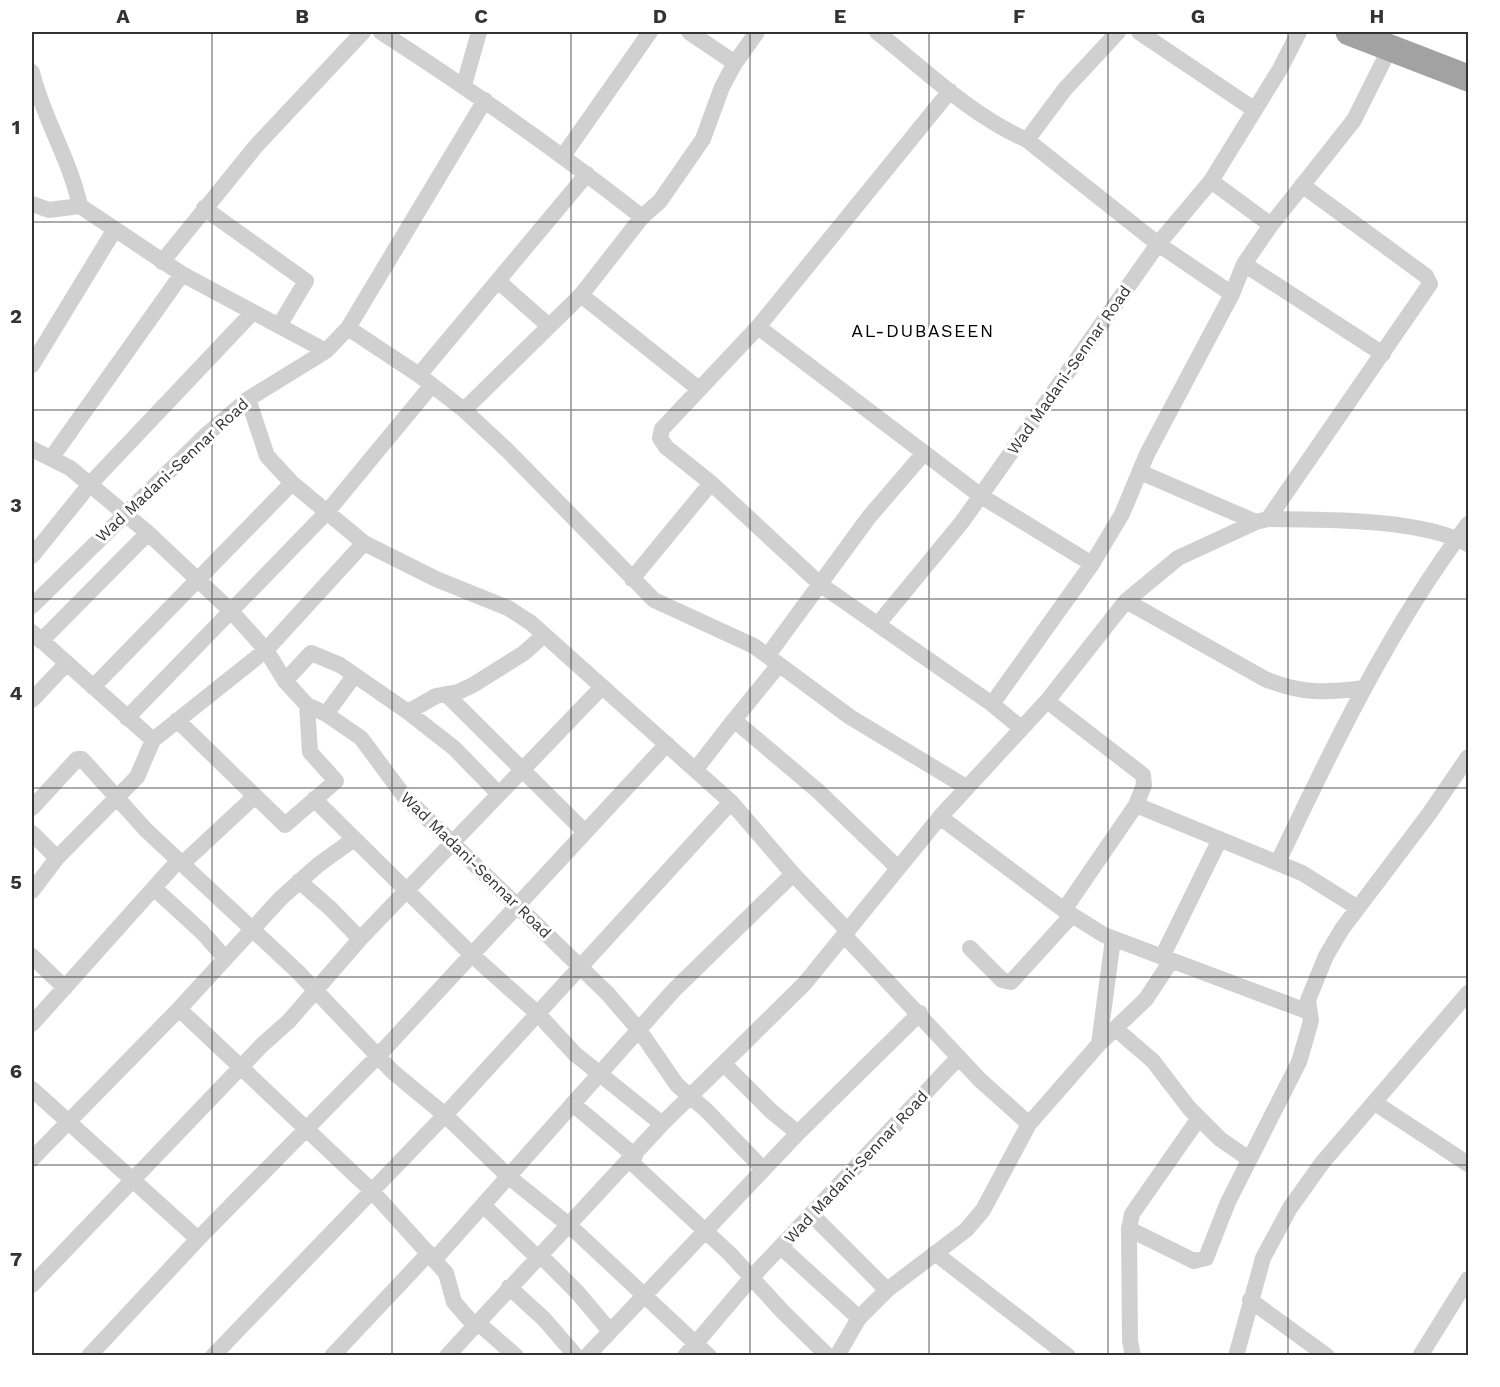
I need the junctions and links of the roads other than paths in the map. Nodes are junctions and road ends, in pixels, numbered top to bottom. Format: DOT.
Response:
graph roads {
  1 [pos="363,32"];
  2 [pos="381,32"];
  3 [pos="479,32"];
  4 [pos="650,32"];
  5 [pos="689,32"];
  6 [pos="757,32"];
  7 [pos="877,32"];
  8 [pos="1118,32"];
  9 [pos="1139,32"];
  10 [pos="1299,32"];
  11 [pos="1349,32"];
  12 [pos="1390,48"];
  13 [pos="735,63"];
  14 [pos="32,72"];
  15 [pos="1468,78"];
  16 [pos="464,85"];
  17 [pos="950,91"];
  18 [pos="484,100"];
  19 [pos="1255,110"];
  20 [pos="1027,140"];
  21 [pos="563,156"];
  22 [pos="587,174"];
  23 [pos="1211,181"];
  24 [pos="1302,185"];
  25 [pos="32,204"];
  26 [pos="80,206"];
  27 [pos="204,208"];
  28 [pos="642,217"];
  29 [pos="1271,225"];
  30 [pos="115,229"];
  31 [pos="1158,244"];
  32 [pos="162,262"];
  33 [pos="1244,264"];
  34 [pos="182,274"];
  35 [pos="498,281"];
  36 [pos="581,294"];
  37 [pos="1232,294"];
  38 [pos="253,312"];
  39 [pos="279,326"];
  40 [pos="549,326"];
  41 [pos="758,327"];
  42 [pos="348,328"];
  43 [pos="326,351"];
  44 [pos="1383,354"];
  45 [pos="32,365"];
  46 [pos="425,380"];
  47 [pos="699,390"];
  48 [pos="248,399"];
  49 [pos="464,410"];
  50 [pos="32,449"];
  51 [pos="924,453"];
  52 [pos="52,457"];
  53 [pos="1140,472"];
  54 [pos="91,483"];
  55 [pos="291,483"];
  56 [pos="711,483"];
  57 [pos="981,496"];
  58 [pos="125,512"];
  59 [pos="327,512"];
  60 [pos="1262,520"];
  61 [pos="1468,524"];
  62 [pos="148,533"];
  63 [pos="1463,541"];
  64 [pos="364,543"];
  65 [pos="32,556"];
  66 [pos="1092,564"];
  67 [pos="197,578"];
  68 [pos="632,579"];
  69 [pos="821,585"];
  70 [pos="1126,601"];
  71 [pos="32,606"];
  72 [pos="230,610"];
  73 [pos="878,624"];
  74 [pos="544,635"];
  75 [pos="36,636"];
  76 [pos="266,650"];
  77 [pos="773,661"];
  78 [pos="67,663"];
  79 [pos="354,676"];
  80 [pos="285,681"];
  81 [pos="93,687"];
  82 [pos="601,688"];
  83 [pos="1364,688"];
  84 [pos="446,694"];
  85 [pos="32,700"];
  86 [pos="1047,701"];
  87 [pos="992,704"];
  88 [pos="307,705"];
  89 [pos="408,712"];
  90 [pos="326,714"];
  91 [pos="127,718"];
  92 [pos="177,720"];
  93 [pos="734,720"];
  94 [pos="1021,728"];
  95 [pos="153,741"];
  96 [pos="668,744"];
  97 [pos="1468,757"];
  98 [pos="696,769"];
  99 [pos="521,770"];
  100 [pos="966,787"];
  101 [pos="498,793"];
  102 [pos="254,796"];
  103 [pos="116,799"];
  104 [pos="314,799"];
  105 [pos="731,802"];
  106 [pos="1136,805"];
  107 [pos="32,808"];
  108 [pos="940,817"];
  109 [pos="585,832"];
  110 [pos="32,833"];
  111 [pos="354,839"];
  112 [pos="1220,839"];
  113 [pos="455,842"];
  114 [pos="57,858"];
  115 [pos="1278,862"];
  116 [pos="180,863"];
  117 [pos="898,867"];
  118 [pos="793,874"];
  119 [pos="299,881"];
  120 [pos="155,889"];
  121 [pos="407,890"];
  122 [pos="32,891"];
  123 [pos="516,907"];
  124 [pos="1358,908"];
  125 [pos="1068,913"];
  126 [pos="251,930"];
  127 [pos="846,933"];
  128 [pos="360,939"];
  129 [pos="1113,939"];
  130 [pos="970,948"];
  131 [pos="471,954"];
  132 [pos="32,956"];
  133 [pos="225,958"];
  134 [pos="1166,959"];
  135 [pos="579,965"];
  136 [pos="64,988"];
  137 [pos="316,990"];
  138 [pos="1468,993"];
  139 [pos="178,1009"];
  140 [pos="1309,1012"];
  141 [pos="920,1013"];
  142 [pos="538,1014"];
  143 [pos="32,1024"];
  144 [pos="639,1030"];
  145 [pos="1117,1030"];
  146 [pos="1099,1044"];
  147 [pos="377,1056"];
  148 [pos="959,1058"];
  149 [pos="725,1065"];
  150 [pos="241,1069"];
  151 [pos="598,1075"];
  152 [pos="32,1089"];
  153 [pos="692,1098"];
  154 [pos="1375,1103"];
  155 [pos="574,1106"];
  156 [pos="445,1115"];
  157 [pos="1199,1118"];
  158 [pos="68,1122"];
  159 [pos="662,1124"];
  160 [pos="1029,1124"];
  161 [pos="306,1131"];
  162 [pos="798,1133"];
  163 [pos="32,1159"];
  164 [pos="632,1159"];
  165 [pos="1249,1159"];
  166 [pos="1468,1164"];
  167 [pos="763,1169"];
  168 [pos="509,1177"];
  169 [pos="133,1178"];
  170 [pos="370,1190"];
  171 [pos="483,1205"];
  172 [pos="811,1214"];
  173 [pos="570,1226"];
  174 [pos="1129,1229"];
  175 [pos="706,1230"];
  176 [pos="198,1239"];
  177 [pos="781,1247"];
  178 [pos="935,1253"];
  179 [pos="538,1255"];
  180 [pos="432,1256"];
  181 [pos="752,1277"];
  182 [pos="1468,1280"];
  183 [pos="32,1285"];
  184 [pos="509,1287"];
  185 [pos="887,1290"];
  186 [pos="644,1296"];
  187 [pos="1250,1300"];
  188 [pos="859,1318"];
  189 [pos="475,1324"];
  190 [pos="610,1331"];
  191 [pos="697,1342"];
  192 [pos="89,1356"];
  193 [pos="213,1356"];
  194 [pos="332,1356"];
  195 [pos="447,1356"];
  196 [pos="516,1356"];
  197 [pos="576,1356"];
  198 [pos="587,1356"];
  199 [pos="685,1356"];
  200 [pos="709,1356"];
  201 [pos="828,1356"];
  202 [pos="837,1356"];
  203 [pos="1068,1356"];
  204 [pos="1133,1356"];
  205 [pos="1236,1356"];
  206 [pos="1327,1356"];
  207 [pos="1420,1356"];
  1 -- 27 [label="street"];
  2 -- 16 [label="street"];
  3 -- 16 [label="street"];
  4 -- 21 [label="street"];
  5 -- 13 [label="street"];
  6 -- 13 [label="street"];
  7 -- 17 [label="street"];
  8 -- 20 [label="street"];
  9 -- 19 [label="street"];
  10 -- 19 [label="street, Wad Madani-Sennar Road"];
  11 -- 12 [label="highway"];
  12 -- 15 [label="highway"];
  12 -- 24 [label="street"];
  13 -- 28 [label="street"];
  14 -- 26 [label="street"];
  16 -- 18 [label="street"];
  17 -- 20 [label="street"];
  17 -- 41 [label="street"];
  18 -- 21 [label="street"];
  18 -- 42 [label="street, Wad Madani-Sennar Road"];
  19 -- 23 [label="street, Wad Madani-Sennar Road"];
  20 -- 31 [label="street"];
  21 -- 22 [label="street"];
  22 -- 28 [label="street"];
  22 -- 35 [label="street"];
  23 -- 29 [label="street"];
  23 -- 31 [label="street, Wad Madani-Sennar Road"];
  24 -- 29 [label="street"];
  24 -- 44 [label="street"];
  25 -- 26 [label="street"];
  26 -- 30 [label="street"];
  27 -- 32 [label="street"];
  27 -- 39 [label="street"];
  28 -- 36 [label="street"];
  29 -- 33 [label="street"];
  30 -- 32 [label="street"];
  30 -- 45 [label="street"];
  31 -- 37 [label="street"];
  31 -- 57 [label="street, Wad Madani-Sennar Road"];
  32 -- 34 [label="street"];
  33 -- 37 [label="street"];
  33 -- 44 [label="street"];
  34 -- 38 [label="street"];
  34 -- 52 [label="street"];
  35 -- 40 [label="street"];
  35 -- 46 [label="street"];
  36 -- 40 [label="street"];
  36 -- 47 [label="street"];
  37 -- 53 [label="street"];
  38 -- 39 [label="street"];
  38 -- 54 [label="street"];
  39 -- 43 [label="street"];
  40 -- 49 [label="street"];
  41 -- 47 [label="street"];
  41 -- 51 [label="street"];
  42 -- 43 [label="street, Wad Madani-Sennar Road"];
  42 -- 46 [label="street"];
  43 -- 48 [label="street, Wad Madani-Sennar Road"];
  44 -- 60 [label="street"];
  46 -- 49 [label="street"];
  46 -- 59 [label="street"];
  47 -- 56 [label="street"];
  48 -- 55 [label="street"];
  48 -- 58 [label="street, Wad Madani-Sennar Road"];
  49 -- 68 [label="street"];
  50 -- 52 [label="street, Wad Madani-Sennar Road"];
  51 -- 57 [label="street"];
  51 -- 69 [label="street"];
  52 -- 54 [label="street, Wad Madani-Sennar Road"];
  53 -- 60 [label="street"];
  53 -- 66 [label="street"];
  54 -- 58 [label="street, Wad Madani-Sennar Road"];
  54 -- 65 [label="street"];
  55 -- 59 [label="street"];
  55 -- 67 [label="street"];
  56 -- 68 [label="street"];
  56 -- 69 [label="street"];
  57 -- 66 [label="street"];
  57 -- 73 [label="street, Wad Madani-Sennar Road"];
  58 -- 62 [label="street, Wad Madani-Sennar Road"];
  58 -- 71 [label="street, Wad Madani-Sennar Road"];
  59 -- 64 [label="street"];
  59 -- 72 [label="street"];
  60 -- 63 [label="street"];
  60 -- 70 [label="street"];
  61 -- 63 [label="street"];
  62 -- 67 [label="street, Wad Madani-Sennar Road"];
  62 -- 75 [label="street"];
  63 -- 83 [label="street"];
  64 -- 74 [label="street"];
  64 -- 76 [label="street"];
  66 -- 87 [label="street"];
  67 -- 72 [label="street, Wad Madani-Sennar Road"];
  67 -- 81 [label="street"];
  68 -- 77 [label="street"];
  69 -- 73 [label="street"];
  69 -- 77 [label="street"];
  70 -- 83 [label="street"];
  70 -- 86 [label="street"];
  72 -- 76 [label="street, Wad Madani-Sennar Road"];
  72 -- 91 [label="street"];
  73 -- 87 [label="street"];
  74 -- 82 [label="street"];
  74 -- 84 [label="street"];
  75 -- 78 [label="street"];
  76 -- 80 [label="street, Wad Madani-Sennar Road"];
  76 -- 92 [label="street"];
  77 -- 93 [label="street"];
  77 -- 100 [label="street"];
  78 -- 81 [label="street"];
  78 -- 85 [label="street"];
  79 -- 80 [label="street"];
  79 -- 89 [label="street"];
  79 -- 90 [label="street"];
  80 -- 88 [label="street, Wad Madani-Sennar Road"];
  81 -- 91 [label="street"];
  82 -- 96 [label="street"];
  82 -- 99 [label="street"];
  83 -- 115 [label="street"];
  84 -- 89 [label="street"];
  84 -- 99 [label="street"];
  86 -- 94 [label="street"];
  86 -- 106 [label="street"];
  87 -- 94 [label="street"];
  88 -- 90 [label="street, Wad Madani-Sennar Road"];
  88 -- 104 [label="street"];
  89 -- 101 [label="street"];
  90 -- 113 [label="street, Wad Madani-Sennar Road"];
  91 -- 95 [label="street"];
  92 -- 95 [label="street"];
  92 -- 102 [label="street"];
  93 -- 98 [label="street"];
  93 -- 117 [label="street"];
  94 -- 100 [label="street"];
  95 -- 103 [label="street"];
  96 -- 98 [label="street"];
  96 -- 109 [label="street"];
  97 -- 124 [label="street"];
  98 -- 105 [label="street"];
  99 -- 101 [label="street"];
  99 -- 109 [label="street"];
  100 -- 108 [label="street"];
  101 -- 113 [label="street"];
  102 -- 104 [label="street"];
  102 -- 116 [label="street"];
  103 -- 107 [label="street"];
  103 -- 114 [label="street"];
  103 -- 116 [label="street"];
  104 -- 111 [label="street"];
  105 -- 118 [label="street"];
  105 -- 135 [label="street"];
  106 -- 112 [label="street"];
  106 -- 125 [label="street"];
  108 -- 117 [label="street"];
  108 -- 125 [label="street"];
  109 -- 123 [label="street"];
  110 -- 114 [label="street"];
  111 -- 119 [label="street"];
  111 -- 121 [label="street"];
  112 -- 115 [label="street"];
  112 -- 134 [label="street"];
  113 -- 121 [label="street"];
  113 -- 123 [label="street, Wad Madani-Sennar Road"];
  114 -- 122 [label="street"];
  115 -- 124 [label="street"];
  116 -- 120 [label="street"];
  116 -- 126 [label="street"];
  117 -- 127 [label="street"];
  118 -- 127 [label="street"];
  118 -- 144 [label="street"];
  119 -- 126 [label="street"];
  119 -- 128 [label="street"];
  120 -- 133 [label="street"];
  120 -- 136 [label="street"];
  121 -- 128 [label="street"];
  121 -- 131 [label="street"];
  123 -- 131 [label="street"];
  123 -- 135 [label="street, Wad Madani-Sennar Road"];
  124 -- 140 [label="street"];
  125 -- 129 [label="street"];
  125 -- 130 [label="street"];
  126 -- 133 [label="street"];
  126 -- 137 [label="street"];
  127 -- 141 [label="street"];
  127 -- 149 [label="street"];
  128 -- 137 [label="street"];
  129 -- 134 [label="street"];
  129 -- 146 [label="street"];
  131 -- 142 [label="street"];
  131 -- 147 [label="street"];
  132 -- 136 [label="street"];
  133 -- 139 [label="street"];
  134 -- 140 [label="street"];
  134 -- 145 [label="street"];
  135 -- 142 [label="street"];
  135 -- 144 [label="street, Wad Madani-Sennar Road"];
  136 -- 143 [label="street"];
  137 -- 147 [label="street"];
  137 -- 150 [label="street"];
  138 -- 154 [label="street"];
  139 -- 150 [label="street"];
  139 -- 158 [label="street"];
  140 -- 165 [label="street"];
  141 -- 148 [label="street"];
  141 -- 162 [label="street"];
  142 -- 151 [label="street"];
  142 -- 156 [label="street"];
  144 -- 151 [label="street"];
  144 -- 153 [label="street, Wad Madani-Sennar Road"];
  145 -- 146 [label="street"];
  145 -- 157 [label="street"];
  146 -- 160 [label="street"];
  147 -- 156 [label="street"];
  147 -- 161 [label="street"];
  148 -- 160 [label="street"];
  148 -- 172 [label="street, Wad Madani-Sennar Road"];
  149 -- 153 [label="street"];
  149 -- 162 [label="street"];
  150 -- 161 [label="street"];
  150 -- 169 [label="street"];
  151 -- 155 [label="street"];
  151 -- 159 [label="street"];
  152 -- 158 [label="street"];
  153 -- 159 [label="street"];
  153 -- 167 [label="street, Wad Madani-Sennar Road"];
  154 -- 166 [label="street"];
  154 -- 187 [label="street"];
  155 -- 164 [label="street"];
  155 -- 168 [label="street"];
  156 -- 168 [label="street"];
  156 -- 170 [label="street"];
  157 -- 165 [label="street"];
  157 -- 174 [label="street"];
  158 -- 163 [label="street"];
  158 -- 169 [label="street"];
  159 -- 164 [label="street"];
  160 -- 178 [label="street"];
  161 -- 170 [label="street"];
  161 -- 176 [label="street"];
  162 -- 167 [label="street"];
  164 -- 173 [label="street"];
  164 -- 175 [label="street"];
  165 -- 174 [label="street"];
  167 -- 175 [label="street"];
  168 -- 171 [label="street"];
  168 -- 173 [label="street"];
  169 -- 176 [label="street"];
  169 -- 183 [label="street"];
  170 -- 180 [label="street"];
  170 -- 193 [label="street"];
  171 -- 179 [label="street"];
  171 -- 180 [label="street"];
  172 -- 177 [label="street, Wad Madani-Sennar Road"];
  172 -- 185 [label="street"];
  173 -- 179 [label="street"];
  173 -- 186 [label="street"];
  174 -- 204 [label="street"];
  175 -- 181 [label="street"];
  175 -- 186 [label="street"];
  176 -- 192 [label="street"];
  177 -- 181 [label="street, Wad Madani-Sennar Road"];
  177 -- 188 [label="street"];
  178 -- 185 [label="street"];
  178 -- 203 [label="street"];
  179 -- 184 [label="street"];
  179 -- 190 [label="street"];
  180 -- 189 [label="street"];
  180 -- 194 [label="street"];
  181 -- 191 [label="street, Wad Madani-Sennar Road"];
  181 -- 201 [label="street"];
  182 -- 207 [label="street"];
  184 -- 189 [label="street"];
  184 -- 197 [label="street"];
  185 -- 188 [label="street"];
  186 -- 190 [label="street"];
  186 -- 191 [label="street"];
  187 -- 205 [label="street"];
  187 -- 206 [label="street"];
  188 -- 202 [label="street"];
  189 -- 195 [label="street"];
  189 -- 196 [label="street"];
  190 -- 198 [label="street"];
  191 -- 199 [label="street, Wad Madani-Sennar Road"];
  191 -- 200 [label="street"];
}
